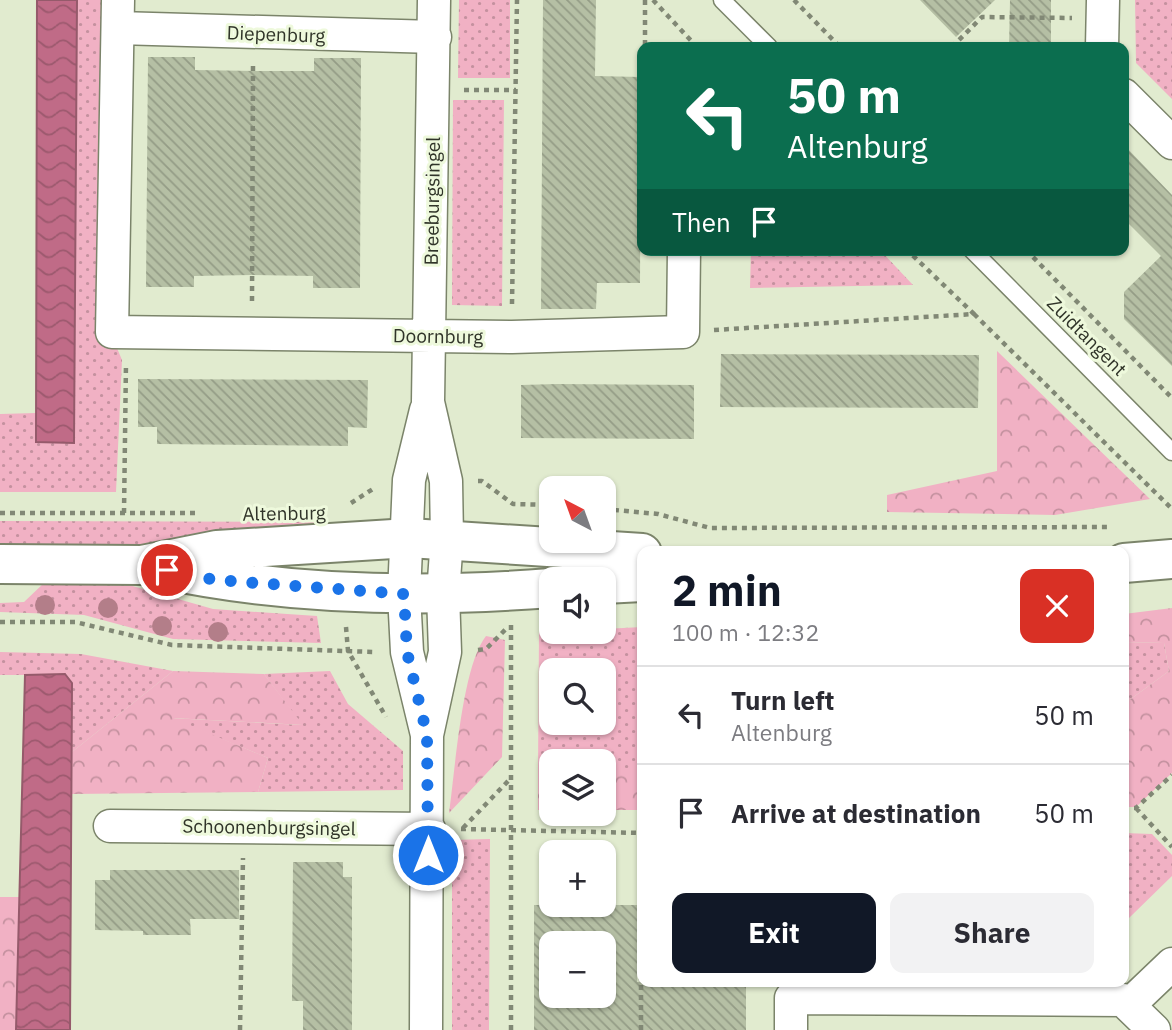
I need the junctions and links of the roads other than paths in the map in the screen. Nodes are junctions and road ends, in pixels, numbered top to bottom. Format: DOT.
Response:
graph roads {
  1 [pos="434,0"];
  2 [pos="722,0"];
  3 [pos="118,14"];
  4 [pos="435,37"];
  5 [pos="764,42"];
  6 [pos="1129,100"];
  7 [pos="1172,143"];
  8 [pos="684,256"];
  9 [pos="978,256"];
  10 [pos="119,333"];
  11 [pos="429,336"];
  12 [pos="428,402"];
  13 [pos="1172,452"];
  14 [pos="409,538"];
  15 [pos="447,538"];
  16 [pos="637,553"];
  17 [pos="0,564"];
  18 [pos="142,565"];
  19 [pos="637,582"];
  20 [pos="616,583"];
  21 [pos="539,589"];
  22 [pos="404,594"];
  23 [pos="443,594"];
  24 [pos="427,735"];
  25 [pos="110,826"];
  26 [pos="429,830"];
  27 [pos="1172,964"];
  28 [pos="1129,1005"];
  29 [pos="426,1030"];
  30 [pos="791,1030"];
  31 [pos="1154,1030"];
  1 -- 4 [label="street, Breeburgsingel"];
  2 -- 5 [label="lane"];
  3 -- 4 [label="street, Diepenburg"];
  3 -- 10 [label="street, Diepenburg"];
  4 -- 11 [label="street, Breeburgsingel"];
  6 -- 7 [label="street"];
  8 -- 11 [label="street, Doornburg"];
  9 -- 13 [label="lane, Zuidtangent"];
  10 -- 11 [label="street, Doornburg"];
  11 -- 12 [label="street, Breeburgsingel"];
  12 -- 14 [label="street, Breeburgsingel"];
  12 -- 15 [label="street, Breeburgsingel"];
  14 -- 15 [label="main road, Altenburg"];
  14 -- 18 [label="main road, Altenburg"];
  14 -- 22 [label="street, Breeburgsingel"];
  15 -- 16 [label="main road, Altenburg"];
  15 -- 23 [label="street, Breeburgsingel"];
  17 -- 18 [label="main road, Altenburg"];
  18 -- 22 [label="main road, Altenburg"];
  19 -- 20 [label="main road"];
  21 -- 23 [label="main road, Altenburg"];
  22 -- 23 [label="main road, Altenburg"];
  22 -- 24 [label="street"];
  23 -- 24 [label="street"];
  24 -- 26 [label="street"];
  25 -- 26 [label="street, Schoonenburgsingel"];
  26 -- 29 [label="street"];
  27 -- 28 [label="street"];
  28 -- 30 [label="street"];
  28 -- 31 [label="street"];
}
